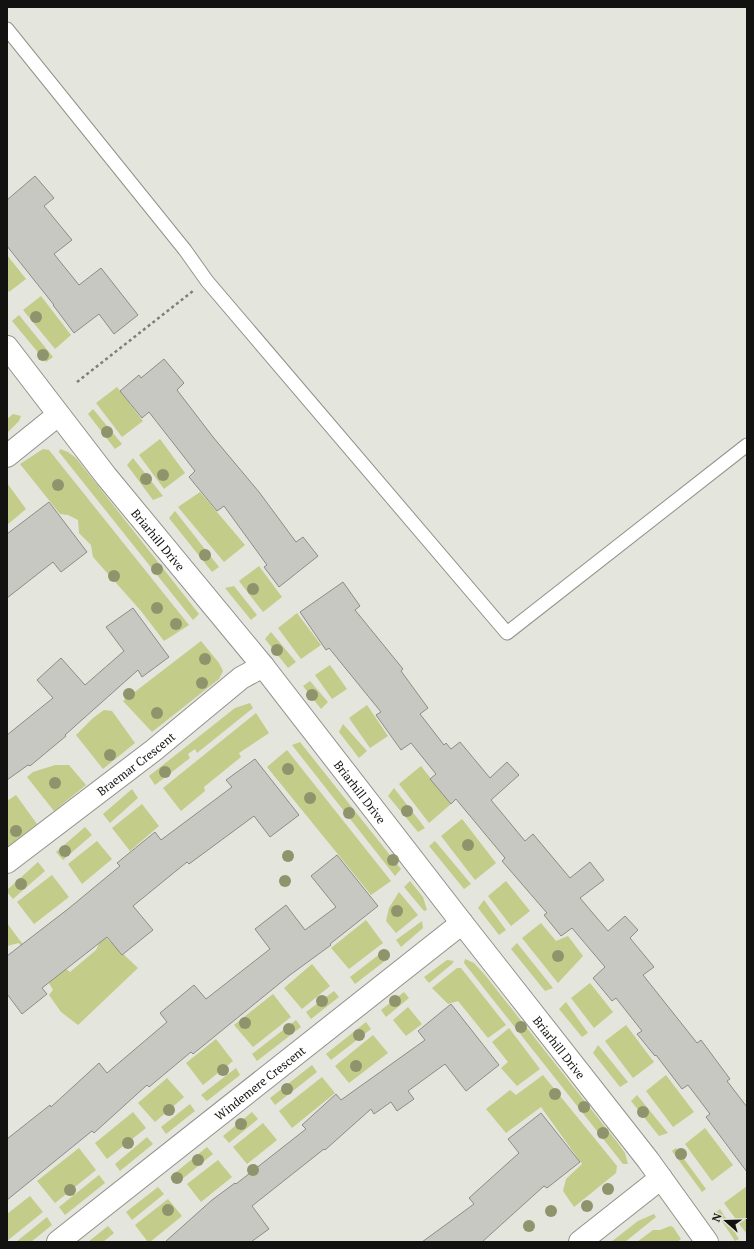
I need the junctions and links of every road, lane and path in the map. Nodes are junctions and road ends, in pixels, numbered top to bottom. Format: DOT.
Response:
graph roads {
  1 [pos="7,29"];
  2 [pos="207,281"];
  3 [pos="7,347"];
  4 [pos="77,382"];
  5 [pos="58,415"];
  6 [pos="747,445"];
  7 [pos="7,456"];
  8 [pos="263,666"];
  9 [pos="7,862"];
  10 [pos="462,923"];
  11 [pos="661,1178"];
  12 [pos="58,1242"];
  13 [pos="580,1242"];
  14 [pos="708,1242"];
  1 -- 2 [label="lane"];
  2 -- 4 [label="path"];
  2 -- 6 [label="lane"];
  3 -- 5 [label="street, Briarhill Drive"];
  5 -- 7 [label="street"];
  5 -- 8 [label="street, Briarhill Drive"];
  8 -- 9 [label="street, Braemar Crescent"];
  8 -- 10 [label="street, Briarhill Drive"];
  10 -- 11 [label="street, Briarhill Drive"];
  10 -- 12 [label="street, Windemere Crescent"];
  11 -- 13 [label="street"];
  11 -- 14 [label="street, Briarhill Drive"];
}
